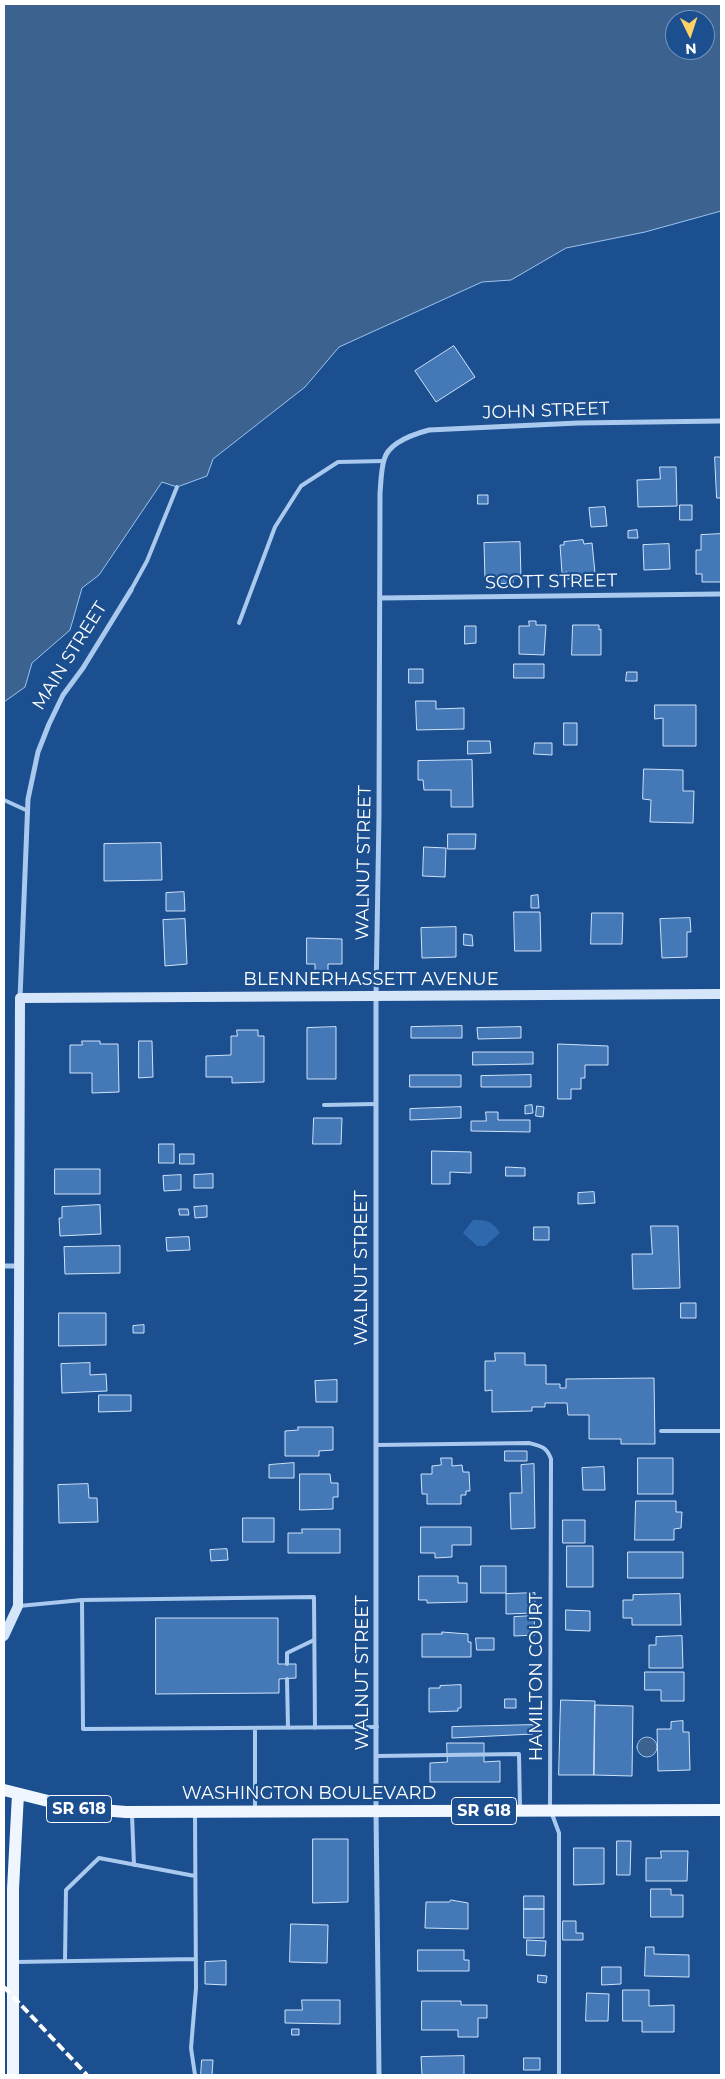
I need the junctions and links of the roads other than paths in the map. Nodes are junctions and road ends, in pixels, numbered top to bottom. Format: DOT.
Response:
graph roads {
  1 [pos="721,421"];
  2 [pos="384,461"];
  3 [pos="177,487"];
  4 [pos="131,590"];
  5 [pos="721,594"];
  6 [pos="380,598"];
  7 [pos="239,623"];
  8 [pos="4,800"];
  9 [pos="28,811"];
  10 [pos="721,994"];
  11 [pos="376,996"];
  12 [pos="20,998"];
  13 [pos="376,1104"];
  14 [pos="324,1105"];
  15 [pos="4,1266"];
  16 [pos="19,1266"];
  17 [pos="721,1430"];
  18 [pos="661,1432"];
  19 [pos="376,1445"];
  20 [pos="82,1600"];
  21 [pos="18,1606"];
  22 [pos="4,1636"];
  23 [pos="314,1640"];
  24 [pos="287,1664"];
  25 [pos="287,1679"];
  26 [pos="255,1728"];
  27 [pos="288,1728"];
  28 [pos="315,1728"];
  29 [pos="377,1728"];
  30 [pos="377,1756"];
  31 [pos="4,1780"];
  32 [pos="4,1790"];
  33 [pos="18,1794"];
  34 [pos="550,1810"];
  35 [pos="721,1810"];
  36 [pos="255,1811"];
  37 [pos="376,1811"];
  38 [pos="520,1811"];
  39 [pos="132,1812"];
  40 [pos="195,1812"];
  41 [pos="134,1865"];
  42 [pos="195,1876"];
  43 [pos="196,1959"];
  44 [pos="65,1961"];
  45 [pos="13,1962"];
  46 [pos="10,2072"];
  47 [pos="195,2075"];
  48 [pos="379,2075"];
  49 [pos="559,2075"];
  1 -- 2 [label="street, JOHN STREET"];
  2 -- 6 [label="street, WALNUT STREET"];
  2 -- 7 [label="lane"];
  3 -- 4 [label="lane"];
  4 -- 9 [label="street, MAIN STREET"];
  5 -- 6 [label="street, SCOTT STREET"];
  6 -- 11 [label="street, WALNUT STREET"];
  8 -- 9 [label="lane"];
  9 -- 12 [label="street, MAIN STREET"];
  10 -- 11 [label="street, BLENNERHASSETT AVENUE"];
  11 -- 12 [label="street, BLENNERHASSETT AVENUE"];
  11 -- 13 [label="street, WALNUT STREET"];
  12 -- 16 [label="street, MAIN STREET"];
  13 -- 14 [label="lane"];
  13 -- 19 [label="street, WALNUT STREET"];
  15 -- 16 [label="street"];
  16 -- 21 [label="street, MAIN STREET"];
  17 -- 18 [label="lane"];
  19 -- 29 [label="street, WALNUT STREET"];
  19 -- 34 [label="lane, HAMILTON COURT"];
  20 -- 21 [label="lane"];
  20 -- 23 [label="lane"];
  20 -- 26 [label="lane"];
  21 -- 22 [label="street, MAIN STREET"];
  23 -- 24 [label="lane"];
  23 -- 28 [label="lane"];
  25 -- 27 [label="lane"];
  26 -- 27 [label="lane"];
  26 -- 36 [label="lane"];
  27 -- 28 [label="lane"];
  28 -- 29 [label="lane"];
  29 -- 30 [label="street, WALNUT STREET"];
  30 -- 37 [label="street, WALNUT STREET"];
  30 -- 38 [label="lane"];
  31 -- 33 [label="main road"];
  32 -- 33 [label="main road, WASHINGTON BOULEVARD"];
  33 -- 39 [label="main road, WASHINGTON BOULEVARD / SR 618"];
  33 -- 45 [label="main road"];
  34 -- 35 [label="main road, WASHINGTON BOULEVARD / SR 618"];
  34 -- 38 [label="main road, WASHINGTON BOULEVARD / SR 618"];
  34 -- 49 [label="lane, HAMILTON COURT"];
  36 -- 37 [label="main road, WASHINGTON BOULEVARD / SR 618"];
  36 -- 40 [label="main road, WASHINGTON BOULEVARD / SR 618"];
  37 -- 38 [label="main road, WASHINGTON BOULEVARD / SR 618"];
  37 -- 48 [label="street, WALNUT STREET"];
  39 -- 40 [label="main road, WASHINGTON BOULEVARD / SR 618"];
  39 -- 41 [label="lane"];
  40 -- 42 [label="lane"];
  41 -- 42 [label="lane"];
  41 -- 44 [label="lane"];
  42 -- 43 [label="lane"];
  43 -- 44 [label="lane"];
  43 -- 47 [label="lane"];
  44 -- 45 [label="lane"];
  45 -- 46 [label="main road"];
}
